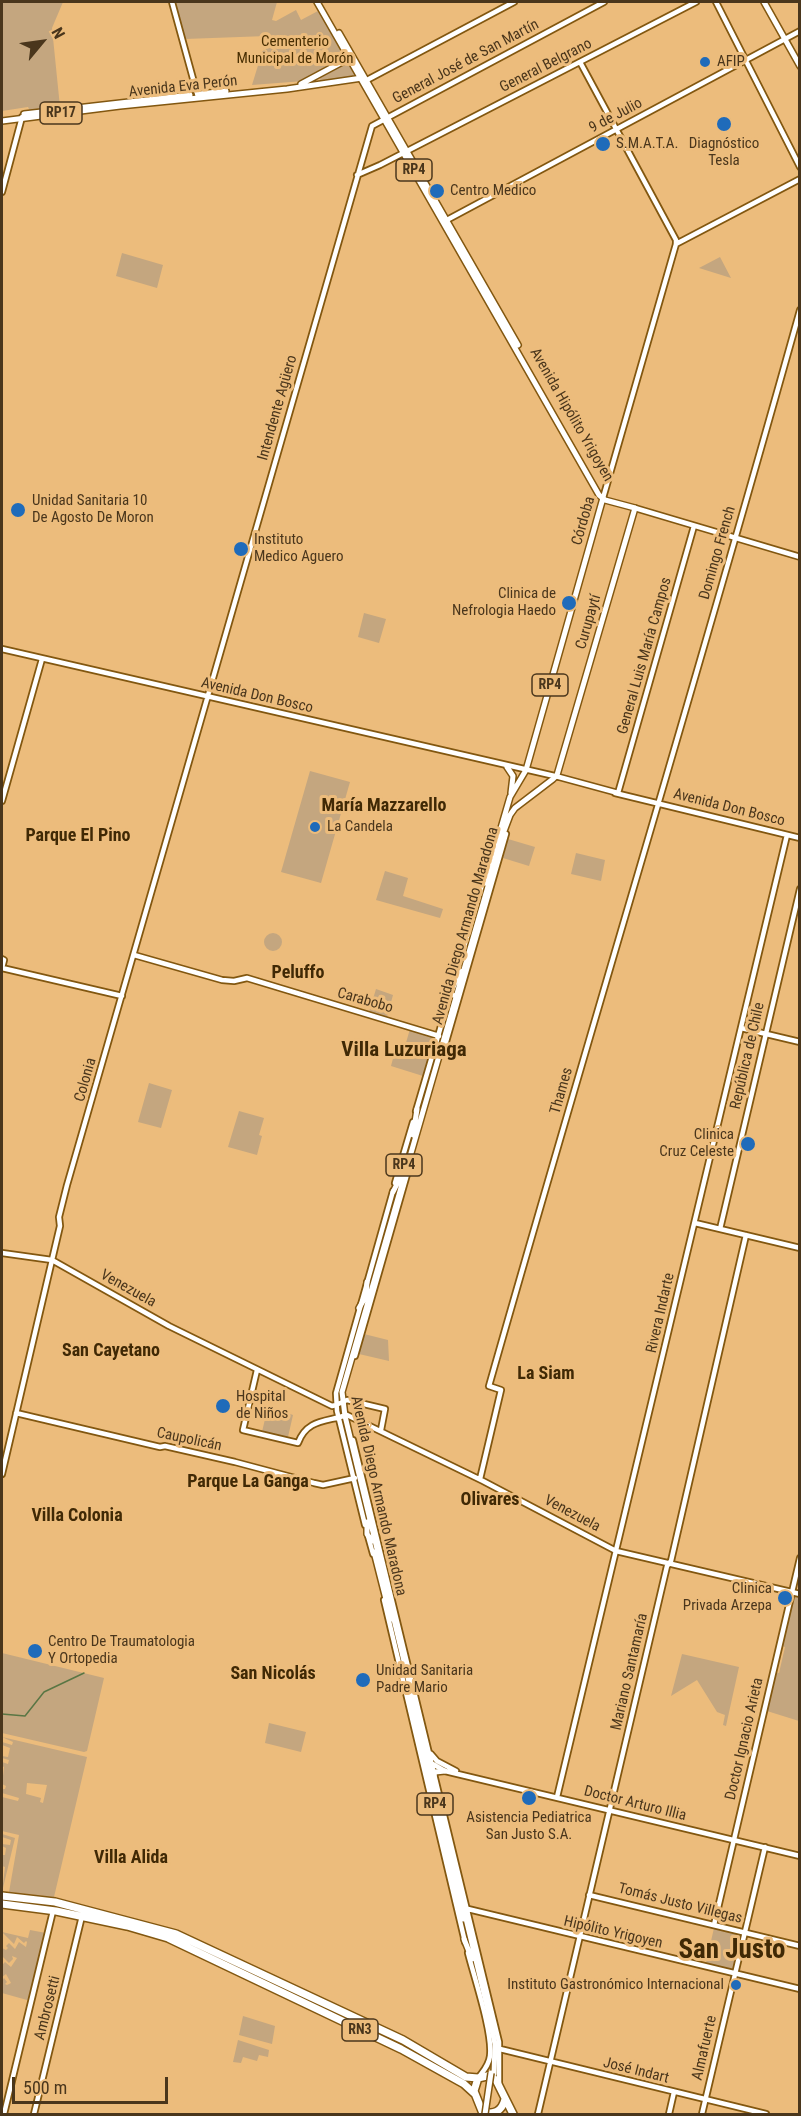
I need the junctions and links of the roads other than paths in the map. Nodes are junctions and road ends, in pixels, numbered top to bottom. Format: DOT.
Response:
graph roads {
  1 [pos="172,2"];
  2 [pos="319,2"];
  3 [pos="514,2"];
  4 [pos="604,2"];
  5 [pos="696,2"];
  6 [pos="716,2"];
  7 [pos="764,2"];
  8 [pos="800,31"];
  9 [pos="785,39"];
  10 [pos="350,54"];
  11 [pos="746,60"];
  12 [pos="580,62"];
  13 [pos="800,66"];
  14 [pos="319,76"];
  15 [pos="364,79"];
  16 [pos="322,83"];
  17 [pos="198,96"];
  18 [pos="22,116"];
  19 [pos="386,118"];
  20 [pos="2,119"];
  21 [pos="372,126"];
  22 [pos="617,129"];
  23 [pos="405,152"];
  24 [pos="800,167"];
  25 [pos="357,175"];
  26 [pos="800,179"];
  27 [pos="2,192"];
  28 [pos="445,221"];
  29 [pos="676,243"];
  30 [pos="800,310"];
  31 [pos="603,498"];
  32 [pos="635,508"];
  33 [pos="694,525"];
  34 [pos="735,537"];
  35 [pos="800,557"];
  36 [pos="2,649"];
  37 [pos="42,659"];
  38 [pos="208,696"];
  39 [pos="507,767"];
  40 [pos="525,771"];
  41 [pos="555,778"];
  42 [pos="618,793"];
  43 [pos="510,797"];
  44 [pos="2,801"];
  45 [pos="657,802"];
  46 [pos="505,823"];
  47 [pos="787,835"];
  48 [pos="800,838"];
  49 [pos="800,889"];
  50 [pos="480,900"];
  51 [pos="481,920"];
  52 [pos="134,955"];
  53 [pos="466,957"];
  54 [pos="3,959"];
  55 [pos="2,968"];
  56 [pos="452,994"];
  57 [pos="122,996"];
  58 [pos="741,1028"];
  59 [pos="766,1034"];
  60 [pos="441,1040"];
  61 [pos="800,1042"];
  62 [pos="417,1109"];
  63 [pos="413,1135"];
  64 [pos="402,1174"];
  65 [pos="393,1191"];
  66 [pos="398,1199"];
  67 [pos="394,1220"];
  68 [pos="695,1223"];
  69 [pos="720,1229"];
  70 [pos="746,1235"];
  71 [pos="800,1248"];
  72 [pos="2,1253"];
  73 [pos="52,1260"];
  74 [pos="367,1282"];
  75 [pos="366,1296"];
  76 [pos="360,1308"];
  77 [pos="257,1370"];
  78 [pos="340,1403"];
  79 [pos="16,1413"];
  80 [pos="343,1416"];
  81 [pos="381,1430"];
  82 [pos="2,1474"];
  83 [pos="355,1478"];
  84 [pos="480,1479"];
  85 [pos="367,1522"];
  86 [pos="368,1534"];
  87 [pos="372,1541"];
  88 [pos="616,1551"];
  89 [pos="800,1558"];
  90 [pos="669,1564"];
  91 [pos="376,1567"];
  92 [pos="791,1593"];
  93 [pos="385,1594"];
  94 [pos="800,1594"];
  95 [pos="387,1603"];
  96 [pos="386,1611"];
  97 [pos="391,1621"];
  98 [pos="398,1636"];
  99 [pos="405,1647"];
  100 [pos="403,1654"];
  101 [pos="407,1687"];
  102 [pos="408,1700"];
  103 [pos="412,1710"];
  104 [pos="425,1745"];
  105 [pos="429,1751"];
  106 [pos="428,1760"];
  107 [pos="445,1771"];
  108 [pos="464,1774"];
  109 [pos="433,1776"];
  110 [pos="557,1797"];
  111 [pos="609,1811"];
  112 [pos="437,1812"];
  113 [pos="438,1828"];
  114 [pos="448,1840"];
  115 [pos="733,1840"];
  116 [pos="765,1847"];
  117 [pos="446,1848"];
  118 [pos="800,1856"];
  119 [pos="457,1866"];
  120 [pos="447,1870"];
  121 [pos="589,1894"];
  122 [pos="2,1896"];
  123 [pos="55,1902"];
  124 [pos="2,1904"];
  125 [pos="79,1908"];
  126 [pos="462,1908"];
  127 [pos="53,1910"];
  128 [pos="82,1917"];
  129 [pos="714,1925"];
  130 [pos="744,1932"];
  131 [pos="580,1937"];
  132 [pos="464,1939"];
  133 [pos="800,1946"];
  134 [pos="472,1959"];
  135 [pos="480,1963"];
  136 [pos="480,1974"];
  137 [pos="735,1974"];
  138 [pos="485,1983"];
  139 [pos="800,1989"];
  140 [pos="500,2049"];
  141 [pos="550,2061"];
  142 [pos="493,2074"];
  143 [pos="478,2077"];
  144 [pos="499,2083"];
  145 [pos="674,2092"];
  146 [pos="474,2094"];
  147 [pos="505,2099"];
  148 [pos="706,2100"];
  149 [pos="490,2114"];
  150 [pos="4,2115"];
  151 [pos="34,2115"];
  152 [pos="513,2115"];
  153 [pos="538,2115"];
  154 [pos="669,2115"];
  155 [pos="702,2115"];
  156 [pos="766,2115"];
  1 -- 17 [label="street"];
  2 -- 10 [label="main road, Avenida Hipólito Yrigoyen / RP4"];
  3 -- 15 [label="street"];
  4 -- 19 [label="street, General José de San Martín"];
  5 -- 12 [label="street, General Belgrano"];
  6 -- 11 [label="street"];
  7 -- 9 [label="main road"];
  8 -- 9 [label="street, 9 de Julio"];
  9 -- 11 [label="street, 9 de Julio"];
  9 -- 13 [label="main road"];
  10 -- 14 [label="main road, Avenida Eva Perón / RP17"];
  10 -- 15 [label="main road, Avenida Hipólito Yrigoyen / RP4"];
  11 -- 22 [label="street, 9 de Julio"];
  11 -- 24 [label="street"];
  12 -- 22 [label="street"];
  12 -- 23 [label="street, General Belgrano"];
  14 -- 16 [label="main road"];
  14 -- 17 [label="main road, Avenida Eva Perón / RP17"];
  15 -- 16 [label="main road, Avenida Eva Perón / RP17"];
  15 -- 19 [label="main road, Avenida Hipólito Yrigoyen / RP4"];
  16 -- 17 [label="main road, Avenida Eva Perón / RP17"];
  17 -- 18 [label="main road, Avenida Eva Perón / RP17"];
  18 -- 20 [label="main road, Avenida Eva Perón / RP17"];
  18 -- 27 [label="street"];
  19 -- 21 [label="street, General José de San Martín"];
  19 -- 23 [label="main road, Avenida Hipólito Yrigoyen / RP4"];
  21 -- 25 [label="street, Intendente Agüero"];
  22 -- 28 [label="street, 9 de Julio"];
  22 -- 29 [label="street"];
  23 -- 25 [label="street, General Belgrano"];
  23 -- 28 [label="main road, Avenida Hipólito Yrigoyen / RP4"];
  25 -- 38 [label="street, Intendente Agüero"];
  26 -- 29 [label="street"];
  28 -- 31 [label="main road, Avenida Hipólito Yrigoyen / RP4"];
  29 -- 31 [label="street, Córdoba"];
  30 -- 34 [label="street, Domingo French"];
  31 -- 32 [label="main road"];
  31 -- 40 [label="main road, Córdoba / RP4"];
  32 -- 33 [label="street"];
  32 -- 41 [label="main road, Curupaytí / RP4"];
  33 -- 34 [label="street"];
  33 -- 42 [label="street, General Luis María Campos"];
  34 -- 35 [label="street"];
  34 -- 45 [label="street, Domingo French"];
  36 -- 37 [label="street, Avenida Don Bosco"];
  37 -- 38 [label="street, Avenida Don Bosco"];
  37 -- 44 [label="street"];
  38 -- 39 [label="street, Avenida Don Bosco"];
  38 -- 52 [label="street, Colonia"];
  39 -- 40 [label="street, Avenida Don Bosco"];
  39 -- 43 [label="main road"];
  40 -- 41 [label="street, Avenida Don Bosco"];
  40 -- 43 [label="main road, Avenida Diego Armando Maradona / RP4"];
  41 -- 42 [label="street, Avenida Don Bosco"];
  41 -- 46 [label="main road, Avenida Diego Armando Maradona / RP4"];
  42 -- 45 [label="street, Avenida Don Bosco"];
  43 -- 46 [label="main road, Avenida Diego Armando Maradona / RP4"];
  45 -- 47 [label="street, Avenida Don Bosco"];
  45 -- 84 [label="street, Thames"];
  46 -- 50 [label="main road, Avenida Diego Armando Maradona / RP4"];
  46 -- 51 [label="street, Avenida Diego Armando Maradona"];
  47 -- 48 [label="street, Avenida Don Bosco"];
  47 -- 58 [label="street, Rivera Indarte"];
  49 -- 59 [label="street, República de Chile"];
  50 -- 51 [label="main road"];
  50 -- 53 [label="main road, Avenida Diego Armando Maradona / RP4"];
  50 -- 56 [label="street, Avenida Diego Armando Maradona"];
  51 -- 60 [label="street, Avenida Diego Armando Maradona"];
  52 -- 57 [label="street, Colonia"];
  52 -- 60 [label="street, Carabobo"];
  53 -- 56 [label="main road, Avenida Diego Armando Maradona / RP4"];
  53 -- 60 [label="main road, Avenida Diego Armando Maradona / RP4"];
  54 -- 55 [label="street"];
  55 -- 57 [label="street"];
  56 -- 60 [label="main road, Avenida Diego Armando Maradona / RP4"];
  57 -- 73 [label="street, Colonia"];
  58 -- 59 [label="street"];
  58 -- 68 [label="street, Rivera Indarte"];
  59 -- 61 [label="street"];
  59 -- 69 [label="street, República de Chile"];
  60 -- 62 [label="street, Avenida Diego Armando Maradona"];
  60 -- 63 [label="main road, Avenida Diego Armando Maradona / RP4"];
  60 -- 66 [label="main road, Avenida Diego Armando Maradona / RP4"];
  60 -- 67 [label="street, Avenida Diego Armando Maradona"];
  62 -- 63 [label="main road"];
  62 -- 65 [label="street, Avenida Diego Armando Maradona"];
  63 -- 64 [label="main road, Avenida Diego Armando Maradona / RP4"];
  64 -- 65 [label="main road"];
  64 -- 75 [label="main road, Avenida Diego Armando Maradona / RP4"];
  65 -- 74 [label="street, Avenida Diego Armando Maradona"];
  66 -- 67 [label="main road"];
  66 -- 78 [label="main road, Avenida Diego Armando Maradona / RP4"];
  67 -- 78 [label="street, Avenida Diego Armando Maradona"];
  68 -- 69 [label="street"];
  68 -- 88 [label="street, Rivera Indarte"];
  69 -- 70 [label="street"];
  70 -- 71 [label="street"];
  70 -- 90 [label="street, Mariano Santamaría"];
  72 -- 73 [label="street, Venezuela"];
  73 -- 77 [label="street, Venezuela"];
  73 -- 79 [label="street, Colonia"];
  74 -- 75 [label="main road"];
  74 -- 76 [label="street, Avenida Diego Armando Maradona"];
  75 -- 76 [label="main road"];
  75 -- 78 [label="main road, Avenida Diego Armando Maradona / RP4"];
  76 -- 78 [label="street, Avenida Diego Armando Maradona"];
  77 -- 78 [label="street, Venezuela"];
  77 -- 80 [label="street"];
  78 -- 80 [label="main road, Avenida Diego Armando Maradona / RP4"];
  78 -- 81 [label="street, Venezuela"];
  79 -- 82 [label="street, Colonia"];
  79 -- 83 [label="street, Caupolicán"];
  80 -- 81 [label="street, Venezuela"];
  80 -- 83 [label="main road, Avenida Diego Armando Maradona / RP4"];
  80 -- 98 [label="main road, Avenida Diego Armando Maradona / RP4"];
  80 -- 99 [label="street, Avenida Diego Armando Maradona"];
  81 -- 84 [label="street, Venezuela"];
  83 -- 85 [label="main road, Avenida Diego Armando Maradona / RP4"];
  83 -- 86 [label="street, Avenida Diego Armando Maradona"];
  84 -- 88 [label="street, Venezuela"];
  85 -- 86 [label="main road"];
  85 -- 87 [label="main road, Avenida Diego Armando Maradona / RP4"];
  86 -- 87 [label="main road"];
  86 -- 91 [label="street, Avenida Diego Armando Maradona"];
  87 -- 93 [label="main road, Avenida Diego Armando Maradona / RP4"];
  88 -- 90 [label="street, Venezuela"];
  88 -- 110 [label="street, Rivera Indarte"];
  89 -- 92 [label="street, Doctor Ignacio Arieta"];
  90 -- 92 [label="street, Venezuela"];
  90 -- 111 [label="street, Mariano Santamaría"];
  91 -- 93 [label="main road"];
  91 -- 96 [label="street, Avenida Diego Armando Maradona"];
  92 -- 94 [label="street, Venezuela"];
  92 -- 115 [label="street, Doctor Ignacio Arieta"];
  93 -- 95 [label="main road, Avenida Diego Armando Maradona / RP4"];
  95 -- 96 [label="main road"];
  95 -- 97 [label="main road, Avenida Diego Armando Maradona / RP4"];
  96 -- 97 [label="main road"];
  96 -- 102 [label="street, Avenida Diego Armando Maradona"];
  97 -- 101 [label="main road, Avenida Diego Armando Maradona / RP4"];
  98 -- 99 [label="main road"];
  98 -- 100 [label="main road, Avenida Diego Armando Maradona / RP4"];
  99 -- 100 [label="main road"];
  99 -- 105 [label="street, Avenida Diego Armando Maradona"];
  100 -- 104 [label="main road, Avenida Diego Armando Maradona / RP4"];
  101 -- 102 [label="main road"];
  101 -- 103 [label="main road, Avenida Diego Armando Maradona / RP4"];
  102 -- 103 [label="main road"];
  102 -- 113 [label="street, Avenida Diego Armando Maradona"];
  103 -- 106 [label="main road, Avenida Diego Armando Maradona / RP4"];
  104 -- 105 [label="main road"];
  104 -- 106 [label="main road, Avenida Diego Armando Maradona / RP4"];
  105 -- 106 [label="street, Avenida Diego Armando Maradona"];
  105 -- 108 [label="street, Doctor Arturo Illia"];
  106 -- 107 [label="street, Doctor Arturo Illia"];
  106 -- 109 [label="main road, Avenida Diego Armando Maradona / RP4"];
  106 -- 112 [label="main road, Avenida Diego Armando Maradona / RP4"];
  107 -- 108 [label="street, Doctor Arturo Illia"];
  107 -- 109 [label="main road"];
  108 -- 110 [label="street, Doctor Arturo Illia"];
  109 -- 114 [label="main road, Avenida Diego Armando Maradona / RP4"];
  109 -- 119 [label="street, Avenida Diego Armando Maradona"];
  110 -- 111 [label="street, Doctor Arturo Illia"];
  111 -- 115 [label="street, Doctor Arturo Illia"];
  111 -- 121 [label="street, Mariano Santamaría"];
  112 -- 113 [label="main road"];
  112 -- 117 [label="main road, Avenida Diego Armando Maradona / RP4"];
  113 -- 117 [label="main road"];
  113 -- 120 [label="street, Avenida Diego Armando Maradona"];
  114 -- 119 [label="main road"];
  114 -- 126 [label="main road, Avenida Diego Armando Maradona / RP4"];
  115 -- 116 [label="street, Doctor Arturo Illia"];
  115 -- 129 [label="street, Doctor Ignacio Arieta"];
  116 -- 118 [label="street, Doctor Arturo Illia"];
  116 -- 130 [label="street, Almafuerte"];
  117 -- 120 [label="main road"];
  117 -- 126 [label="main road, Avenida Diego Armando Maradona / RP4"];
  119 -- 126 [label="street, Avenida Diego Armando Maradona"];
  120 -- 126 [label="street, Avenida Diego Armando Maradona"];
  121 -- 129 [label="street, Tomás Justo Villegas"];
  121 -- 131 [label="street, Mariano Santamaría"];
  122 -- 123 [label="highway, RN3"];
  123 -- 125 [label="highway, RN3"];
  123 -- 127 [label="street"];
  124 -- 127 [label="highway, RN3"];
  125 -- 128 [label="street"];
  125 -- 143 [label="highway, RN3"];
  126 -- 131 [label="street, Hipólito Yrigoyen"];
  126 -- 132 [label="street, Avenida Diego Armando Maradona"];
  126 -- 134 [label="main road, Avenida Diego Armando Maradona / RP4"];
  126 -- 135 [label="street, Avenida Diego Armando Maradona"];
  126 -- 136 [label="main road, Avenida Diego Armando Maradona / RP4"];
  127 -- 128 [label="highway, RN3"];
  127 -- 150 [label="street"];
  128 -- 146 [label="highway, RN3"];
  128 -- 151 [label="street, Ambrosetti"];
  129 -- 130 [label="street, Tomás Justo Villegas"];
  130 -- 133 [label="street, Tomás Justo Villegas"];
  130 -- 137 [label="street, Almafuerte"];
  131 -- 137 [label="street, Hipólito Yrigoyen"];
  131 -- 141 [label="street, Mariano Santamaría"];
  132 -- 134 [label="main road"];
  132 -- 143 [label="street, Avenida Diego Armando Maradona"];
  134 -- 142 [label="main road, Avenida Diego Armando Maradona / RP4"];
  135 -- 136 [label="main road"];
  135 -- 138 [label="street, Avenida Diego Armando Maradona"];
  136 -- 138 [label="main road"];
  136 -- 142 [label="main road, Avenida Diego Armando Maradona / RP4"];
  137 -- 139 [label="street, Hipólito Yrigoyen"];
  137 -- 148 [label="street, Almafuerte"];
  138 -- 140 [label="street, Avenida Diego Armando Maradona"];
  140 -- 141 [label="street, José Indart"];
  140 -- 144 [label="street, Avenida Diego Armando Maradona"];
  141 -- 145 [label="street, José Indart"];
  141 -- 153 [label="street, Mariano Santamaría"];
  142 -- 149 [label="main road, Avenida Diego Armando Maradona / RP4, bridge"];
  143 -- 144 [label="highway, RN3"];
  143 -- 146 [label="highway"];
  144 -- 147 [label="highway"];
  145 -- 148 [label="street, José Indart"];
  145 -- 154 [label="street"];
  146 -- 149 [label="highway"];
  147 -- 149 [label="highway"];
  147 -- 152 [label="highway"];
  148 -- 155 [label="street, Almafuerte"];
  148 -- 156 [label="street, José Indart"];
}
